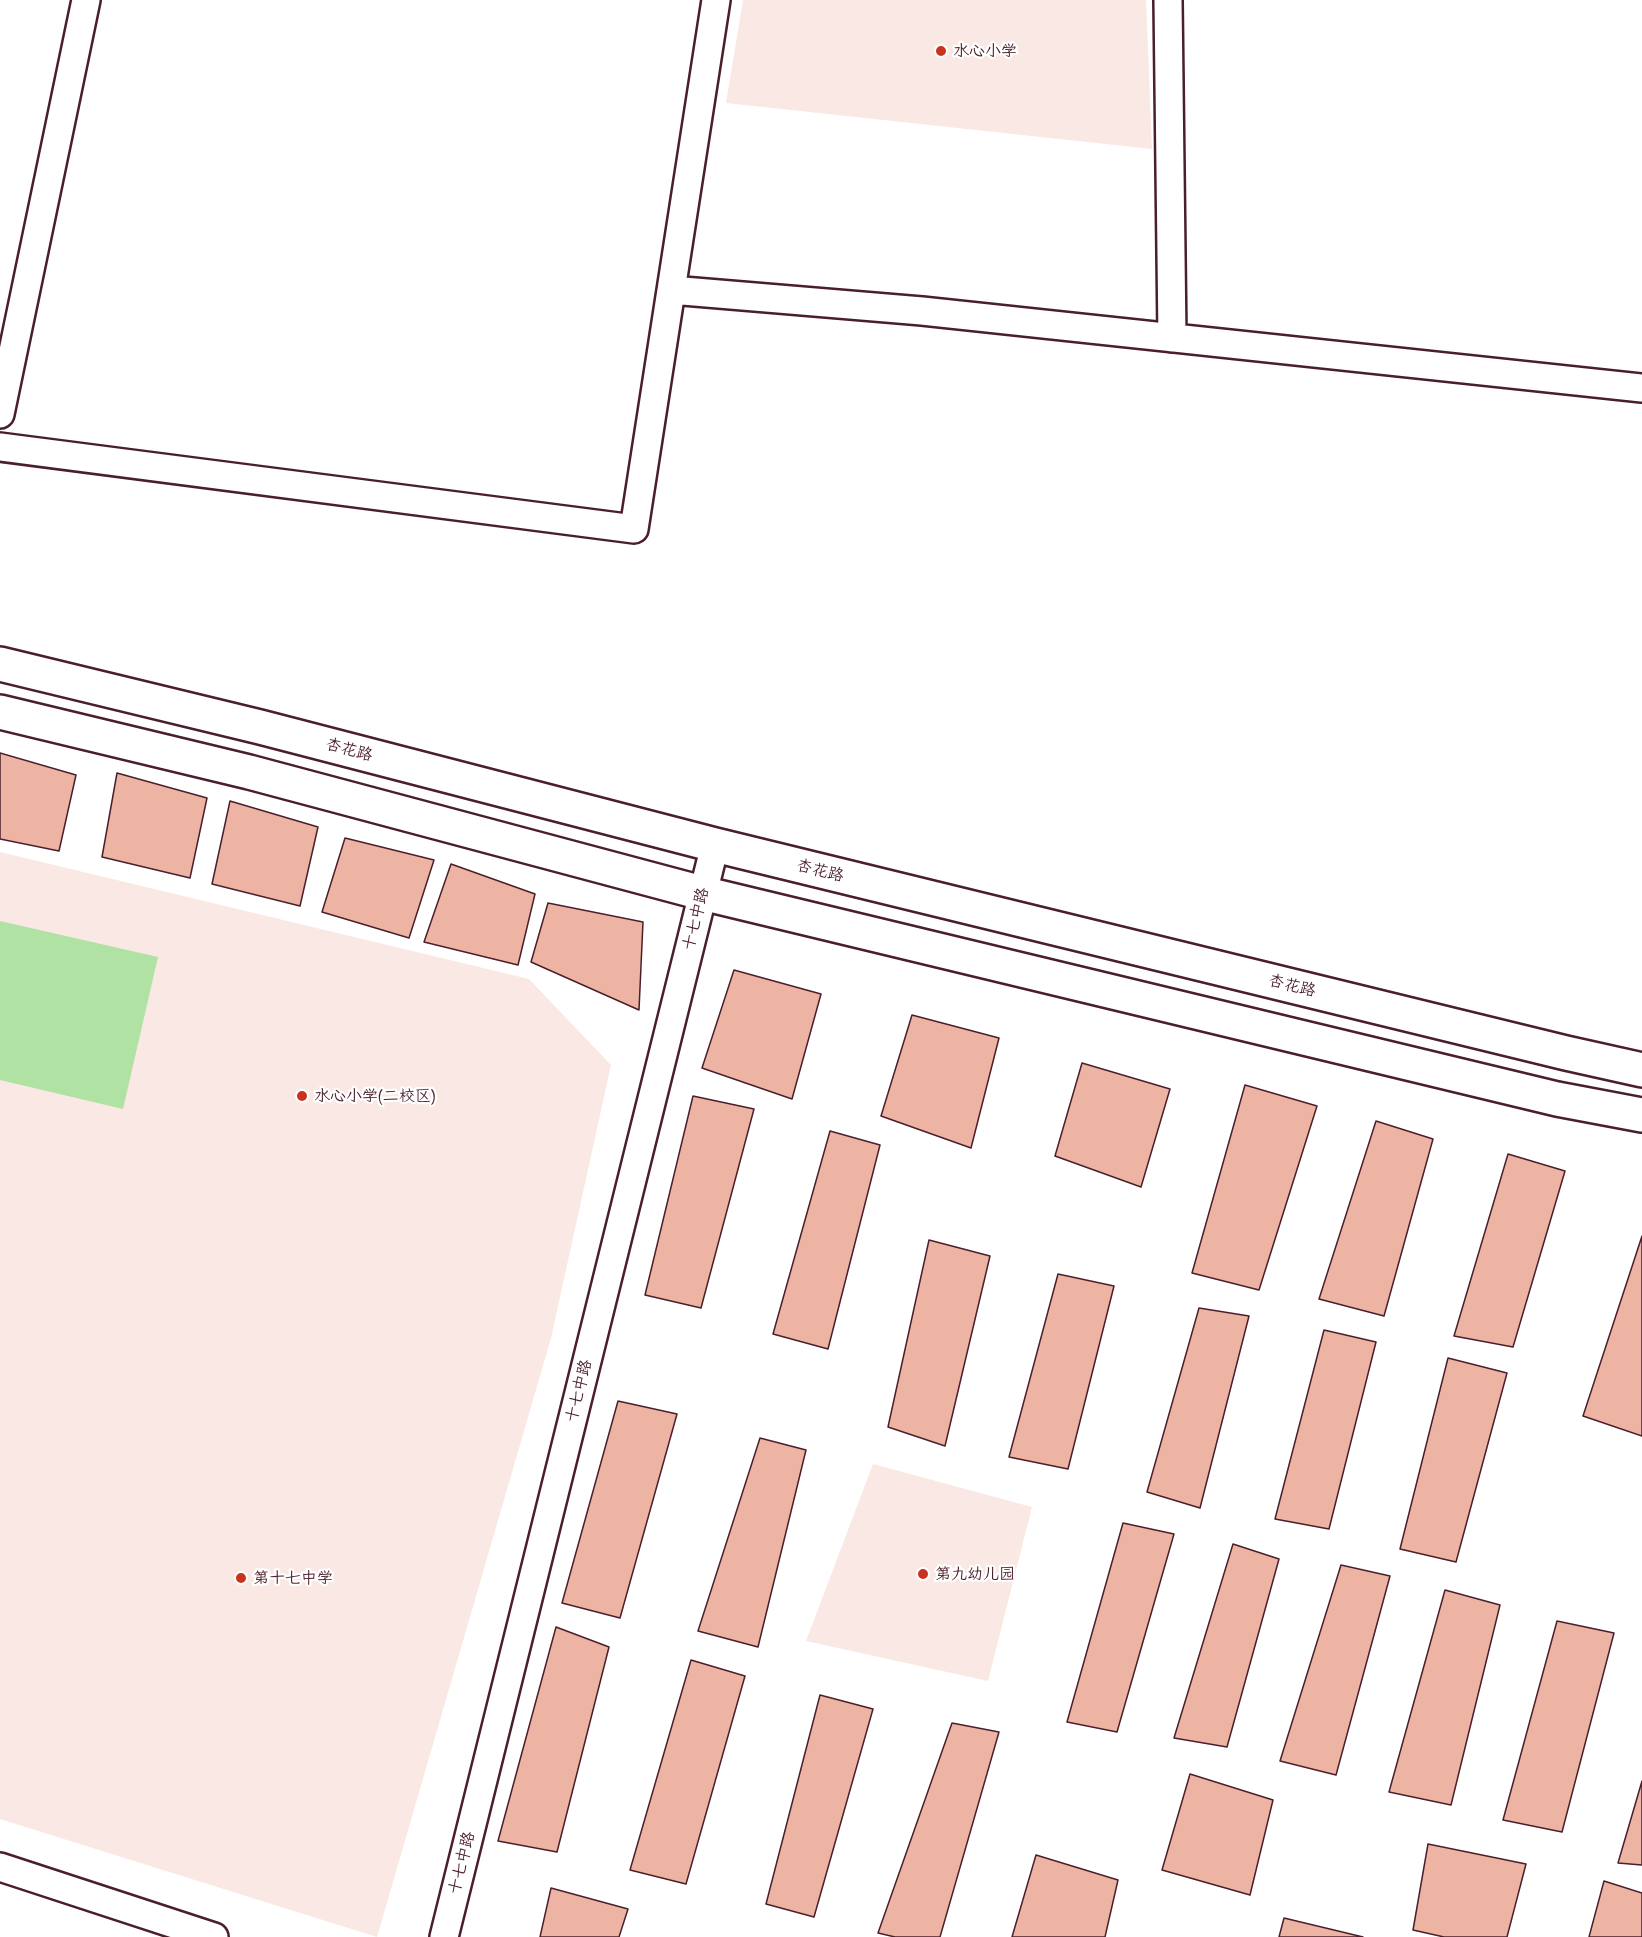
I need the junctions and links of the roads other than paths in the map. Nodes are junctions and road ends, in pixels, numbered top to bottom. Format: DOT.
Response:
graph roads {
  1 [pos="86,0"];
  2 [pos="716,0"];
  3 [pos="1168,0"];
  4 [pos="671,290"];
  5 [pos="1172,338"];
  6 [pos="1642,388"];
  7 [pos="0,414"];
  8 [pos="0,447"];
  9 [pos="0,664"];
  10 [pos="0,712"];
  11 [pos="715,845"];
  12 [pos="702,893"];
  13 [pos="1642,1070"];
  14 [pos="1642,1114"];
  15 [pos="0,1867"];
  16 [pos="214,1937"];
  17 [pos="444,1937"];
  1 -- 7 [label="street"];
  2 -- 4 [label="street"];
  3 -- 5 [label="street"];
  4 -- 5 [label="street"];
  4 -- 8 [label="street"];
  5 -- 6 [label="street"];
  9 -- 11 [label="main road, 杏花路"];
  10 -- 12 [label="main road"];
  11 -- 12 [label="street, 十七中路"];
  11 -- 13 [label="main road, 杏花路"];
  12 -- 14 [label="main road"];
  12 -- 17 [label="street, 十七中路"];
  15 -- 16 [label="street"];
}
